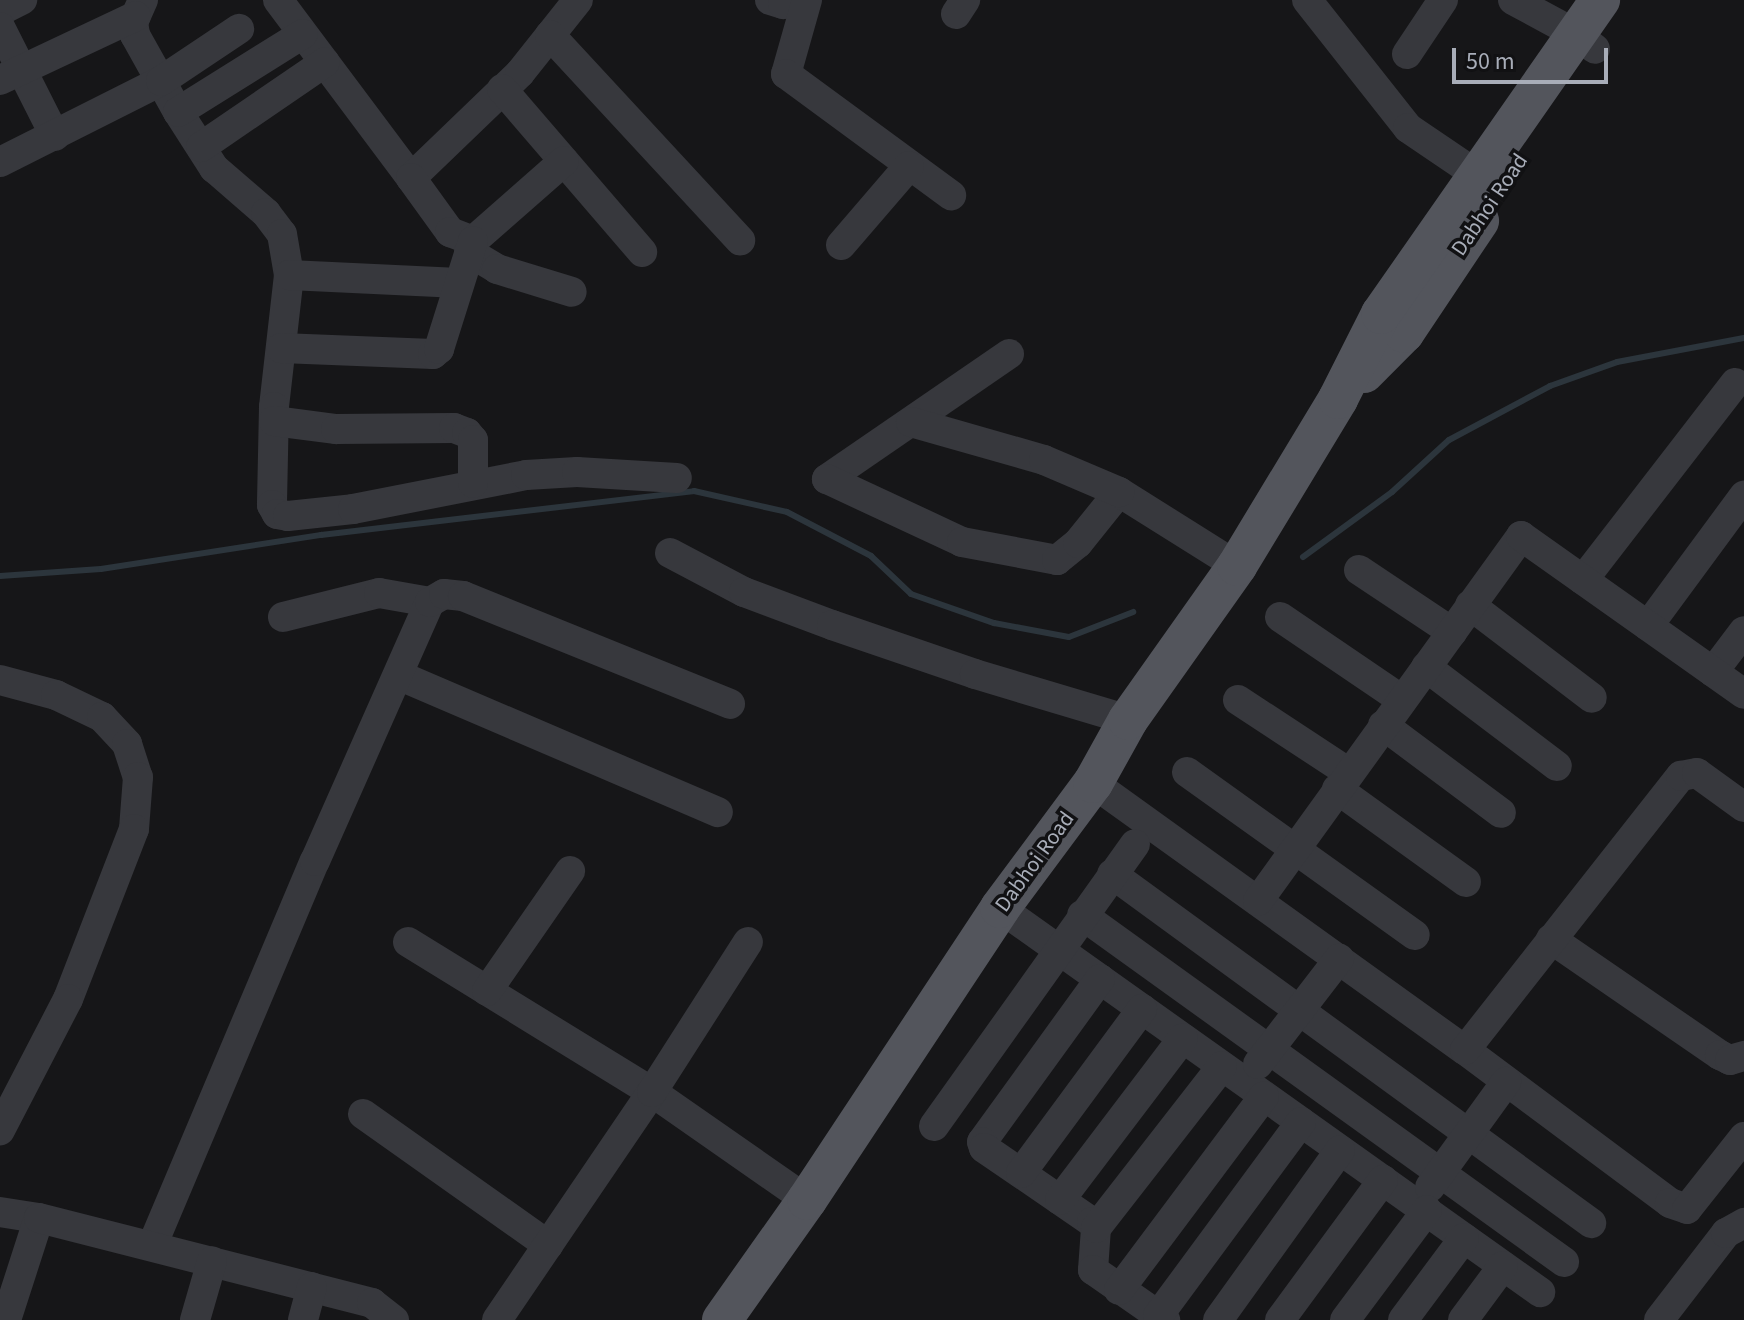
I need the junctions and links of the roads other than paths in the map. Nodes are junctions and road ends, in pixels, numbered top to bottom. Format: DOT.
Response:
graph roads {
  1 [pos="22,0"];
  2 [pos="278,0"];
  3 [pos="578,0"];
  4 [pos="770,0"];
  5 [pos="807,0"];
  6 [pos="1307,0"];
  7 [pos="1443,0"];
  8 [pos="1513,0"];
  9 [pos="1600,0"];
  10 [pos="1630,0"];
  11 [pos="140,8"];
  12 [pos="0,11"];
  13 [pos="0,27"];
  14 [pos="239,29"];
  15 [pos="303,34"];
  16 [pos="550,35"];
  17 [pos="1586,41"];
  18 [pos="1407,54"];
  19 [pos="325,62"];
  20 [pos="11,76"];
  21 [pos="161,81"];
  22 [pos="502,89"];
  23 [pos="178,112"];
  24 [pos="55,136"];
  25 [pos="201,147"];
  26 [pos="564,161"];
  27 [pos="0,162"];
  28 [pos="909,166"];
  29 [pos="1479,176"];
  30 [pos="411,178"];
  31 [pos="951,195"];
  32 [pos="740,240"];
  33 [pos="841,245"];
  34 [pos="471,246"];
  35 [pos="642,252"];
  36 [pos="289,275"];
  37 [pos="459,283"];
  38 [pos="572,292"];
  39 [pos="281,348"];
  40 [pos="1009,354"];
  41 [pos="1735,383"];
  42 [pos="1338,399"];
  43 [pos="274,421"];
  44 [pos="911,422"];
  45 [pos="677,478"];
  46 [pos="473,483"];
  47 [pos="1119,492"];
  48 [pos="1744,496"];
  49 [pos="670,553"];
  50 [pos="1237,566"];
  51 [pos="1359,570"];
  52 [pos="1583,580"];
  53 [pos="430,602"];
  54 [pos="1470,605"];
  55 [pos="283,617"];
  56 [pos="1280,617"];
  57 [pos="1648,626"];
  58 [pos="1744,631"];
  59 [pos="1452,632"];
  60 [pos="1426,667"];
  61 [pos="1713,672"];
  62 [pos="398,675"];
  63 [pos="0,680"];
  64 [pos="1744,694"];
  65 [pos="1592,698"];
  66 [pos="1238,700"];
  67 [pos="1402,700"];
  68 [pos="730,704"];
  69 [pos="1128,720"];
  70 [pos="1383,725"];
  71 [pos="1557,766"];
  72 [pos="1187,772"];
  73 [pos="1343,781"];
  74 [pos="1093,783"];
  75 [pos="1744,807"];
  76 [pos="718,812"];
  77 [pos="1501,813"];
  78 [pos="1135,844"];
  79 [pos="1294,848"];
  80 [pos="570,871"];
  81 [pos="1112,874"];
  82 [pos="1466,882"];
  83 [pos="1258,901"];
  84 [pos="1000,908"];
  85 [pos="1082,915"];
  86 [pos="1415,935"];
  87 [pos="1551,939"];
  88 [pos="408,942"];
  89 [pos="748,942"];
  90 [pos="1057,949"];
  91 [pos="1339,959"];
  92 [pos="1100,979"];
  93 [pos="487,991"];
  94 [pos="1142,1009"];
  95 [pos="1300,1010"];
  96 [pos="1183,1038"];
  97 [pos="1270,1049"];
  98 [pos="1465,1050"];
  99 [pos="1744,1056"];
  100 [pos="1244,1081"];
  101 [pos="1506,1082"];
  102 [pos="652,1092"];
  103 [pos="363,1114"];
  104 [pos="1301,1122"];
  105 [pos="934,1126"];
  106 [pos="0,1130"];
  107 [pos="1469,1135"];
  108 [pos="1744,1137"];
  109 [pos="1340,1150"];
  110 [pos="1442,1172"];
  111 [pos="1021,1173"];
  112 [pos="1383,1180"];
  113 [pos="807,1200"];
  114 [pos="1060,1200"];
  115 [pos="1422,1208"];
  116 [pos="0,1212"];
  117 [pos="39,1218"];
  118 [pos="1591,1223"];
  119 [pos="1744,1223"];
  120 [pos="1096,1228"];
  121 [pos="1464,1238"];
  122 [pos="548,1245"];
  123 [pos="152,1246"];
  124 [pos="212,1261"];
  125 [pos="1564,1262"];
  126 [pos="1503,1266"];
  127 [pos="312,1287"];
  128 [pos="1119,1290"];
  129 [pos="1540,1292"];
  130 [pos="1162,1318"];
  131 [pos="6,1320"];
  132 [pos="195,1320"];
  133 [pos="303,1320"];
  134 [pos="394,1320"];
  135 [pos="497,1320"];
  136 [pos="722,1320"];
  137 [pos="1218,1320"];
  138 [pos="1280,1320"];
  139 [pos="1345,1320"];
  140 [pos="1403,1320"];
  141 [pos="1463,1320"];
  142 [pos="1659,1320"];
  1 -- 12 [label="street"];
  2 -- 15 [label="street"];
  3 -- 16 [label="street"];
  4 -- 5 [label="street"];
  5 -- 28 [label="street"];
  6 -- 29 [label="street"];
  7 -- 18 [label="street"];
  8 -- 17 [label="street"];
  9 -- 17 [label="main road, Dabhoi Road"];
  10 -- 17 [label="main road, Dabhoi Road"];
  11 -- 20 [label="street"];
  11 -- 21 [label="street"];
  13 -- 20 [label="street"];
  14 -- 21 [label="street"];
  15 -- 19 [label="street"];
  15 -- 23 [label="street"];
  16 -- 22 [label="street"];
  16 -- 32 [label="street"];
  17 -- 29 [label="main road, Dabhoi Road"];
  17 -- 42 [label="main road, Dabhoi Road"];
  19 -- 25 [label="street"];
  19 -- 30 [label="street"];
  20 -- 24 [label="street"];
  21 -- 23 [label="street"];
  21 -- 24 [label="street"];
  22 -- 26 [label="street"];
  22 -- 30 [label="street"];
  23 -- 25 [label="street"];
  24 -- 27 [label="street"];
  25 -- 36 [label="street"];
  26 -- 34 [label="street"];
  26 -- 35 [label="street"];
  28 -- 31 [label="street"];
  28 -- 33 [label="street"];
  29 -- 42 [label="main road, Dabhoi Road"];
  30 -- 34 [label="street"];
  34 -- 37 [label="street"];
  34 -- 38 [label="street"];
  36 -- 37 [label="street"];
  36 -- 39 [label="street"];
  37 -- 39 [label="street"];
  39 -- 43 [label="street"];
  40 -- 44 [label="street"];
  41 -- 52 [label="street"];
  42 -- 50 [label="main road, Dabhoi Road"];
  43 -- 46 [label="street"];
  43 -- 46 [label="street"];
  44 -- 47 [label="street"];
  44 -- 47 [label="street"];
  45 -- 46 [label="street"];
  47 -- 50 [label="street"];
  48 -- 57 [label="street"];
  49 -- 69 [label="street"];
  50 -- 69 [label="main road, Dabhoi Road"];
  51 -- 59 [label="street"];
  52 -- 54 [label="street"];
  52 -- 57 [label="street"];
  53 -- 55 [label="street"];
  53 -- 62 [label="street"];
  53 -- 68 [label="street"];
  54 -- 59 [label="street"];
  54 -- 65 [label="street"];
  56 -- 67 [label="street"];
  57 -- 61 [label="street"];
  58 -- 61 [label="street"];
  59 -- 60 [label="street"];
  60 -- 67 [label="street"];
  60 -- 71 [label="street"];
  61 -- 64 [label="street"];
  62 -- 76 [label="street"];
  62 -- 123 [label="street"];
  63 -- 106 [label="street"];
  66 -- 73 [label="street"];
  67 -- 70 [label="street"];
  69 -- 74 [label="main road, Dabhoi Road"];
  70 -- 73 [label="street"];
  70 -- 77 [label="street"];
  72 -- 79 [label="street"];
  73 -- 79 [label="street"];
  73 -- 82 [label="street"];
  74 -- 83 [label="street"];
  74 -- 84 [label="main road, Dabhoi Road"];
  75 -- 87 [label="street"];
  78 -- 81 [label="street"];
  79 -- 83 [label="street"];
  79 -- 86 [label="street"];
  80 -- 93 [label="street"];
  81 -- 85 [label="street"];
  81 -- 95 [label="street"];
  83 -- 91 [label="street"];
  84 -- 90 [label="street"];
  84 -- 113 [label="main road, Dabhoi Road"];
  85 -- 90 [label="street"];
  85 -- 97 [label="street"];
  87 -- 98 [label="street"];
  87 -- 99 [label="street"];
  88 -- 93 [label="street"];
  89 -- 102 [label="street"];
  90 -- 92 [label="street"];
  90 -- 105 [label="street"];
  91 -- 95 [label="street"];
  91 -- 98 [label="street"];
  92 -- 94 [label="street"];
  92 -- 111 [label="street"];
  93 -- 102 [label="street"];
  94 -- 96 [label="street"];
  94 -- 111 [label="street"];
  95 -- 97 [label="street"];
  95 -- 107 [label="street"];
  96 -- 100 [label="street"];
  96 -- 114 [label="street"];
  97 -- 100 [label="street"];
  97 -- 110 [label="street"];
  98 -- 101 [label="street"];
  100 -- 104 [label="street"];
  100 -- 120 [label="street"];
  100 -- 128 [label="street"];
  101 -- 107 [label="street"];
  101 -- 108 [label="street"];
  102 -- 113 [label="street"];
  102 -- 122 [label="street"];
  103 -- 122 [label="street"];
  104 -- 109 [label="street"];
  104 -- 130 [label="street"];
  107 -- 110 [label="street"];
  107 -- 118 [label="street"];
  109 -- 112 [label="street"];
  109 -- 137 [label="street"];
  110 -- 115 [label="street"];
  110 -- 125 [label="street"];
  111 -- 114 [label="street"];
  112 -- 115 [label="street"];
  112 -- 138 [label="street"];
  113 -- 136 [label="main road, Dabhoi Road"];
  114 -- 120 [label="street"];
  115 -- 121 [label="street"];
  115 -- 139 [label="street"];
  116 -- 117 [label="street"];
  117 -- 123 [label="street"];
  117 -- 131 [label="street"];
  119 -- 142 [label="street"];
  120 -- 128 [label="street"];
  121 -- 126 [label="street"];
  121 -- 140 [label="street"];
  122 -- 135 [label="street"];
  123 -- 124 [label="street"];
  124 -- 127 [label="street"];
  124 -- 132 [label="street"];
  126 -- 129 [label="street"];
  126 -- 141 [label="street"];
  127 -- 133 [label="street"];
  127 -- 134 [label="street"];
  128 -- 130 [label="street"];
}
